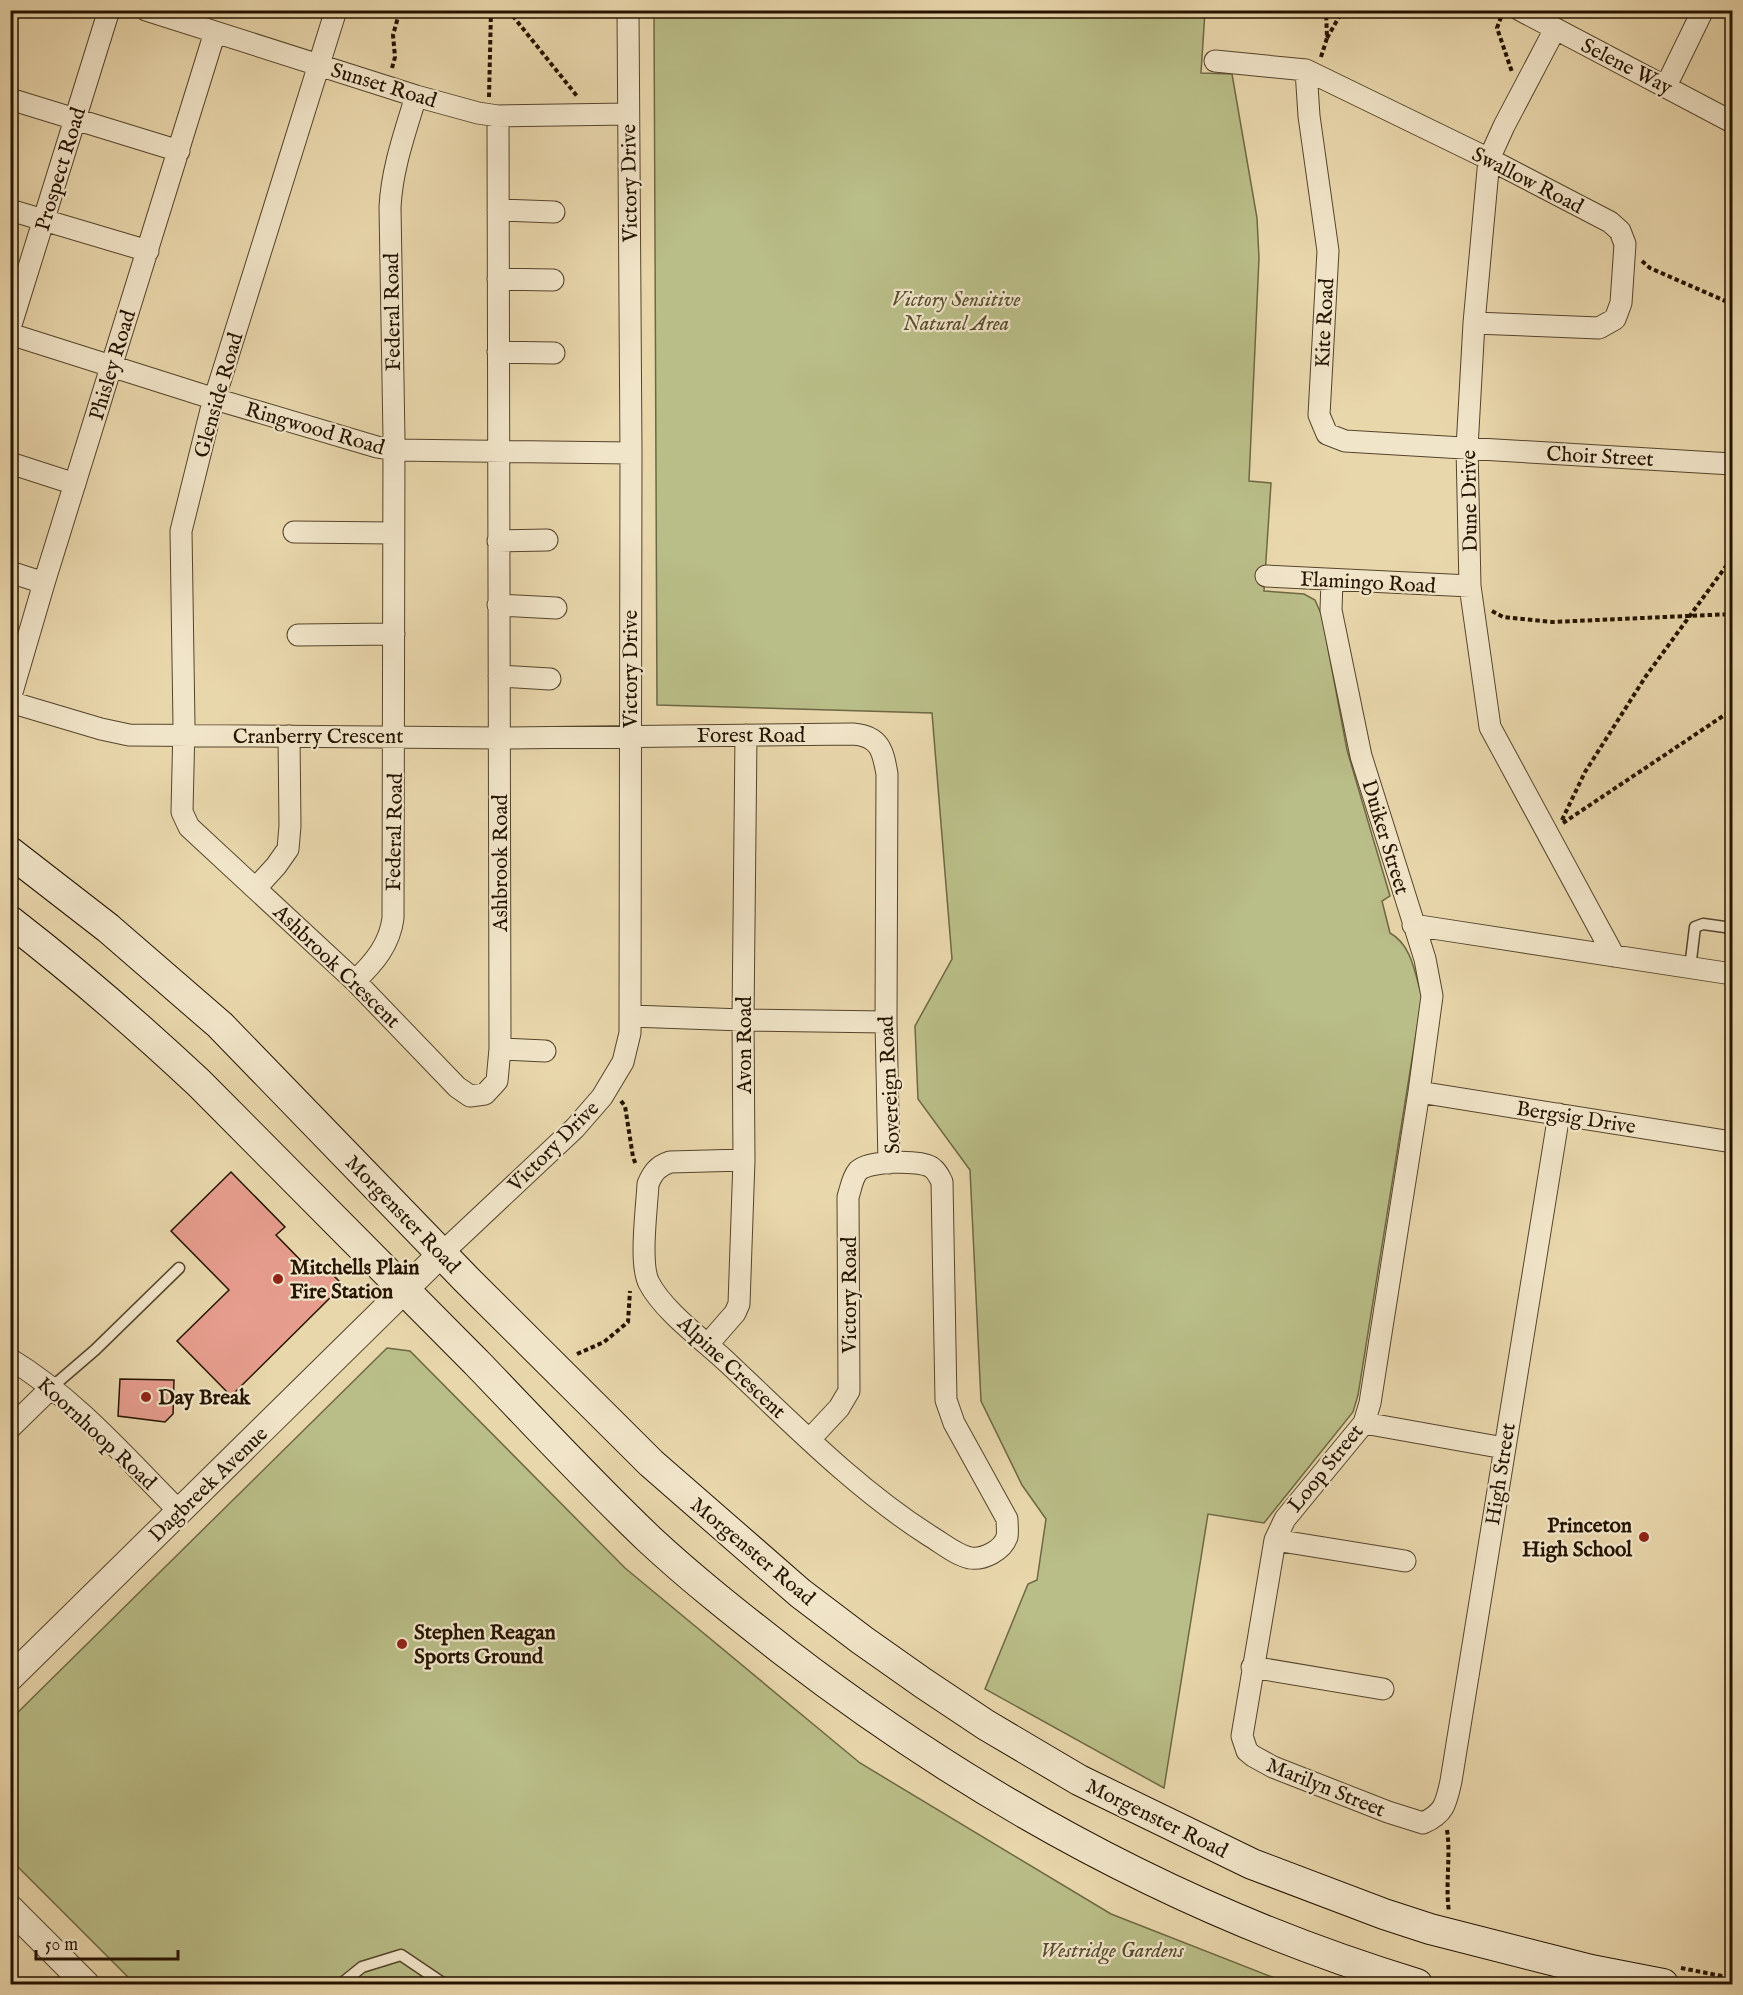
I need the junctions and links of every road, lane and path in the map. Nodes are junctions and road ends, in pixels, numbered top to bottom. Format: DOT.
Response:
graph roads {
  1 [pos="109,10"];
  2 [pos="146,10"];
  3 [pos="336,10"];
  4 [pos="400,10"];
  5 [pos="491,10"];
  6 [pos="508,10"];
  7 [pos="628,10"];
  8 [pos="1326,10"];
  9 [pos="1343,10"];
  10 [pos="1503,10"];
  11 [pos="1520,10"];
  12 [pos="1703,10"];
  13 [pos="1554,29"];
  14 [pos="215,32"];
  15 [pos="1327,38"];
  16 [pos="1215,61"];
  17 [pos="319,64"];
  18 [pos="1311,73"];
  19 [pos="390,75"];
  20 [pos="1666,86"];
  21 [pos="416,96"];
  22 [pos="1520,96"];
  23 [pos="10,99"];
  24 [pos="628,114"];
  25 [pos="582,115"];
  26 [pos="498,116"];
  27 [pos="76,119"];
  28 [pos="1732,122"];
  29 [pos="179,151"];
  30 [pos="1489,159"];
  31 [pos="10,210"];
  32 [pos="498,210"];
  33 [pos="554,212"];
  34 [pos="44,221"];
  35 [pos="1625,244"];
  36 [pos="148,251"];
  37 [pos="498,279"];
  38 [pos="553,280"];
  39 [pos="1732,304"];
  40 [pos="1474,324"];
  41 [pos="10,328"];
  42 [pos="10,334"];
  43 [pos="498,352"];
  44 [pos="554,353"];
  45 [pos="112,366"];
  46 [pos="215,399"];
  47 [pos="1467,448"];
  48 [pos="394,450"];
  49 [pos="498,452"];
  50 [pos="631,453"];
  51 [pos="10,463"];
  52 [pos="1732,464"];
  53 [pos="75,484"];
  54 [pos="294,532"];
  55 [pos="393,533"];
  56 [pos="547,540"];
  57 [pos="498,541"];
  58 [pos="1732,558"];
  59 [pos="10,572"];
  60 [pos="1266,576"];
  61 [pos="1332,580"];
  62 [pos="44,583"];
  63 [pos="1471,594"];
  64 [pos="498,605"];
  65 [pos="556,608"];
  66 [pos="1732,614"];
  67 [pos="1691,616"];
  68 [pos="394,634"];
  69 [pos="298,635"];
  70 [pos="499,676"];
  71 [pos="550,679"];
  72 [pos="10,700"];
  73 [pos="1732,710"];
  74 [pos="630,735"];
  75 [pos="746,735"];
  76 [pos="183,736"];
  77 [pos="289,736"];
  78 [pos="394,736"];
  79 [pos="500,738"];
  80 [pos="871,739"];
  81 [pos="10,852"];
  82 [pos="256,888"];
  83 [pos="10,921"];
  84 [pos="1413,925"];
  85 [pos="1732,928"];
  86 [pos="1614,956"];
  87 [pos="1690,968"];
  88 [pos="1732,974"];
  89 [pos="356,981"];
  90 [pos="631,1016"];
  91 [pos="743,1020"];
  92 [pos="886,1022"];
  93 [pos="500,1049"];
  94 [pos="544,1051"];
  95 [pos="1419,1092"];
  96 [pos="618,1097"];
  97 [pos="1559,1114"];
  98 [pos="1732,1142"];
  99 [pos="744,1160"];
  100 [pos="889,1163"];
  101 [pos="648,1184"];
  102 [pos="441,1254"];
  103 [pos="645,1266"];
  104 [pos="179,1268"];
  105 [pos="405,1290"];
  106 [pos="708,1344"];
  107 [pos="577,1354"];
  108 [pos="10,1359"];
  109 [pos="52,1387"];
  110 [pos="1364,1422"];
  111 [pos="10,1428"];
  112 [pos="810,1439"];
  113 [pos="1504,1448"];
  114 [pos="180,1512"];
  115 [pos="1275,1540"];
  116 [pos="989,1555"];
  117 [pos="1405,1561"];
  118 [pos="1252,1668"];
  119 [pos="10,1678"];
  120 [pos="1383,1689"];
  121 [pos="1242,1736"];
  122 [pos="1423,1823"];
  123 [pos="1446,1823"];
  124 [pos="10,1908"];
  125 [pos="1449,1911"];
  126 [pos="86,1984"];
  127 [pos="341,1984"];
  128 [pos="444,1984"];
  129 [pos="1417,1984"];
  130 [pos="1663,1984"];
  1 -- 27 [label="street, Prospect Road"];
  2 -- 14 [label="street, Sunset Road"];
  3 -- 17 [label="street, Glenside Road"];
  4 -- 19 [label="path"];
  5 -- 26 [label="path"];
  6 -- 25 [label="path"];
  7 -- 24 [label="street, Victory Drive"];
  8 -- 15 [label="path"];
  9 -- 15 [label="path"];
  10 -- 22 [label="path"];
  11 -- 13 [label="street, Selene Way"];
  12 -- 20 [label="street"];
  13 -- 20 [label="street, Selene Way"];
  13 -- 22 [label="street, Dune Drive"];
  14 -- 17 [label="street, Sunset Road"];
  14 -- 29 [label="street, Phisley Road"];
  15 -- 18 [label="path"];
  16 -- 18 [label="street, Swallow Road"];
  17 -- 21 [label="street, Sunset Road"];
  17 -- 46 [label="street, Glenside Road"];
  18 -- 30 [label="street, Swallow Road"];
  18 -- 47 [label="street, Kite Road"];
  20 -- 28 [label="street, Selene Way"];
  21 -- 26 [label="street, Sunset Road"];
  21 -- 48 [label="street, Federal Road"];
  22 -- 30 [label="street, Dune Drive"];
  23 -- 27 [label="street"];
  24 -- 25 [label="street, Sunset Road"];
  24 -- 50 [label="street, Victory Drive"];
  25 -- 26 [label="street, Sunset Road"];
  26 -- 32 [label="street, Ashbrook Road"];
  27 -- 29 [label="street"];
  27 -- 34 [label="street, Prospect Road"];
  29 -- 36 [label="street, Phisley Road"];
  30 -- 35 [label="street, Swallow Road"];
  30 -- 40 [label="street, Dune Drive"];
  31 -- 34 [label="street"];
  32 -- 33 [label="street"];
  32 -- 37 [label="street, Ashbrook Road"];
  34 -- 36 [label="street"];
  34 -- 41 [label="street, Prospect Road"];
  35 -- 39 [label="path"];
  35 -- 40 [label="street"];
  36 -- 45 [label="street, Phisley Road"];
  37 -- 38 [label="street"];
  37 -- 43 [label="street, Ashbrook Road"];
  40 -- 47 [label="street, Dune Drive"];
  42 -- 45 [label="street, Ringwood Road"];
  43 -- 44 [label="street"];
  43 -- 49 [label="street, Ashbrook Road"];
  45 -- 46 [label="street, Ringwood Road"];
  45 -- 53 [label="street, Phisley Road"];
  46 -- 48 [label="street, Ringwood Road"];
  46 -- 76 [label="street, Glenside Road"];
  47 -- 52 [label="street, Choir Street"];
  47 -- 63 [label="street, Dune Drive"];
  48 -- 49 [label="street, Ringwood Road"];
  48 -- 55 [label="street, Federal Road"];
  49 -- 50 [label="street, Ringwood Road"];
  49 -- 57 [label="street, Ashbrook Road"];
  50 -- 74 [label="street, Victory Drive"];
  51 -- 53 [label="street"];
  53 -- 62 [label="street, Phisley Road"];
  54 -- 55 [label="street"];
  55 -- 68 [label="street, Federal Road"];
  56 -- 57 [label="street"];
  57 -- 64 [label="street, Ashbrook Road"];
  58 -- 67 [label="path"];
  59 -- 62 [label="street"];
  60 -- 61 [label="street, Flamingo Road"];
  61 -- 63 [label="street, Flamingo Road"];
  61 -- 84 [label="street, Duiker Street"];
  62 -- 72 [label="street, Phisley Road"];
  63 -- 67 [label="path"];
  63 -- 86 [label="street, Dune Drive"];
  64 -- 65 [label="street"];
  64 -- 70 [label="street, Ashbrook Road"];
  66 -- 67 [label="path"];
  67 -- 73 [label="path"];
  68 -- 69 [label="street"];
  68 -- 78 [label="street, Federal Road"];
  70 -- 71 [label="street"];
  70 -- 79 [label="street, Ashbrook Road"];
  72 -- 76 [label="street, Cranberry Crescent"];
  74 -- 75 [label="street, Forest Road"];
  74 -- 79 [label="street, Cranberry Crescent"];
  74 -- 90 [label="street, Victory Drive"];
  75 -- 80 [label="street, Forest Road"];
  75 -- 91 [label="street, Avon Road"];
  76 -- 77 [label="street, Cranberry Crescent"];
  76 -- 82 [label="street, Ashbrook Crescent"];
  77 -- 78 [label="street, Cranberry Crescent"];
  77 -- 82 [label="street"];
  78 -- 79 [label="street, Cranberry Crescent"];
  78 -- 89 [label="street, Federal Road"];
  79 -- 93 [label="street, Ashbrook Road"];
  80 -- 92 [label="street, Sovereign Road"];
  81 -- 102 [label="main road, Morgenster Road"];
  82 -- 89 [label="street, Ashbrook Crescent"];
  83 -- 105 [label="main road"];
  84 -- 86 [label="street"];
  84 -- 95 [label="street, Duiker Street"];
  85 -- 87 [label="lane"];
  86 -- 87 [label="street"];
  87 -- 88 [label="street"];
  89 -- 93 [label="street, Ashbrook Crescent"];
  90 -- 91 [label="street"];
  90 -- 102 [label="street, Victory Drive"];
  91 -- 92 [label="street"];
  91 -- 99 [label="street, Avon Road"];
  92 -- 100 [label="street, Sovereign Road"];
  93 -- 94 [label="street"];
  95 -- 97 [label="street, Bergsig Drive"];
  95 -- 110 [label="street, Loop Street"];
  96 -- 101 [label="path"];
  97 -- 98 [label="street, Bergsig Drive"];
  97 -- 113 [label="street, High Street"];
  99 -- 101 [label="street"];
  99 -- 106 [label="street, Avon Road"];
  100 -- 112 [label="street, Victory Road"];
  100 -- 116 [label="street, Sovereign Road"];
  101 -- 103 [label="street, Alpine Crescent"];
  102 -- 105 [label="street, Dagbreek Avenue"];
  102 -- 130 [label="main road, Morgenster Road"];
  103 -- 106 [label="street, Alpine Crescent"];
  103 -- 107 [label="path"];
  104 -- 109 [label="lane"];
  105 -- 114 [label="street, Dagbreek Avenue"];
  105 -- 129 [label="main road"];
  106 -- 112 [label="street, Alpine Crescent"];
  108 -- 109 [label="street, Koornhoop Road"];
  109 -- 111 [label="street"];
  109 -- 114 [label="street, Koornhoop Road"];
  110 -- 113 [label="street"];
  110 -- 115 [label="street, Loop Street"];
  112 -- 116 [label="street, Alpine Crescent"];
  113 -- 122 [label="street, High Street"];
  114 -- 119 [label="street, Dagbreek Avenue"];
  115 -- 117 [label="street"];
  115 -- 118 [label="street, Loop Street"];
  118 -- 120 [label="street"];
  118 -- 121 [label="street, Loop Street"];
  121 -- 122 [label="street, Marilyn Street"];
  123 -- 125 [label="path"];
  124 -- 126 [label="street"];
  127 -- 128 [label="lane"];
}
